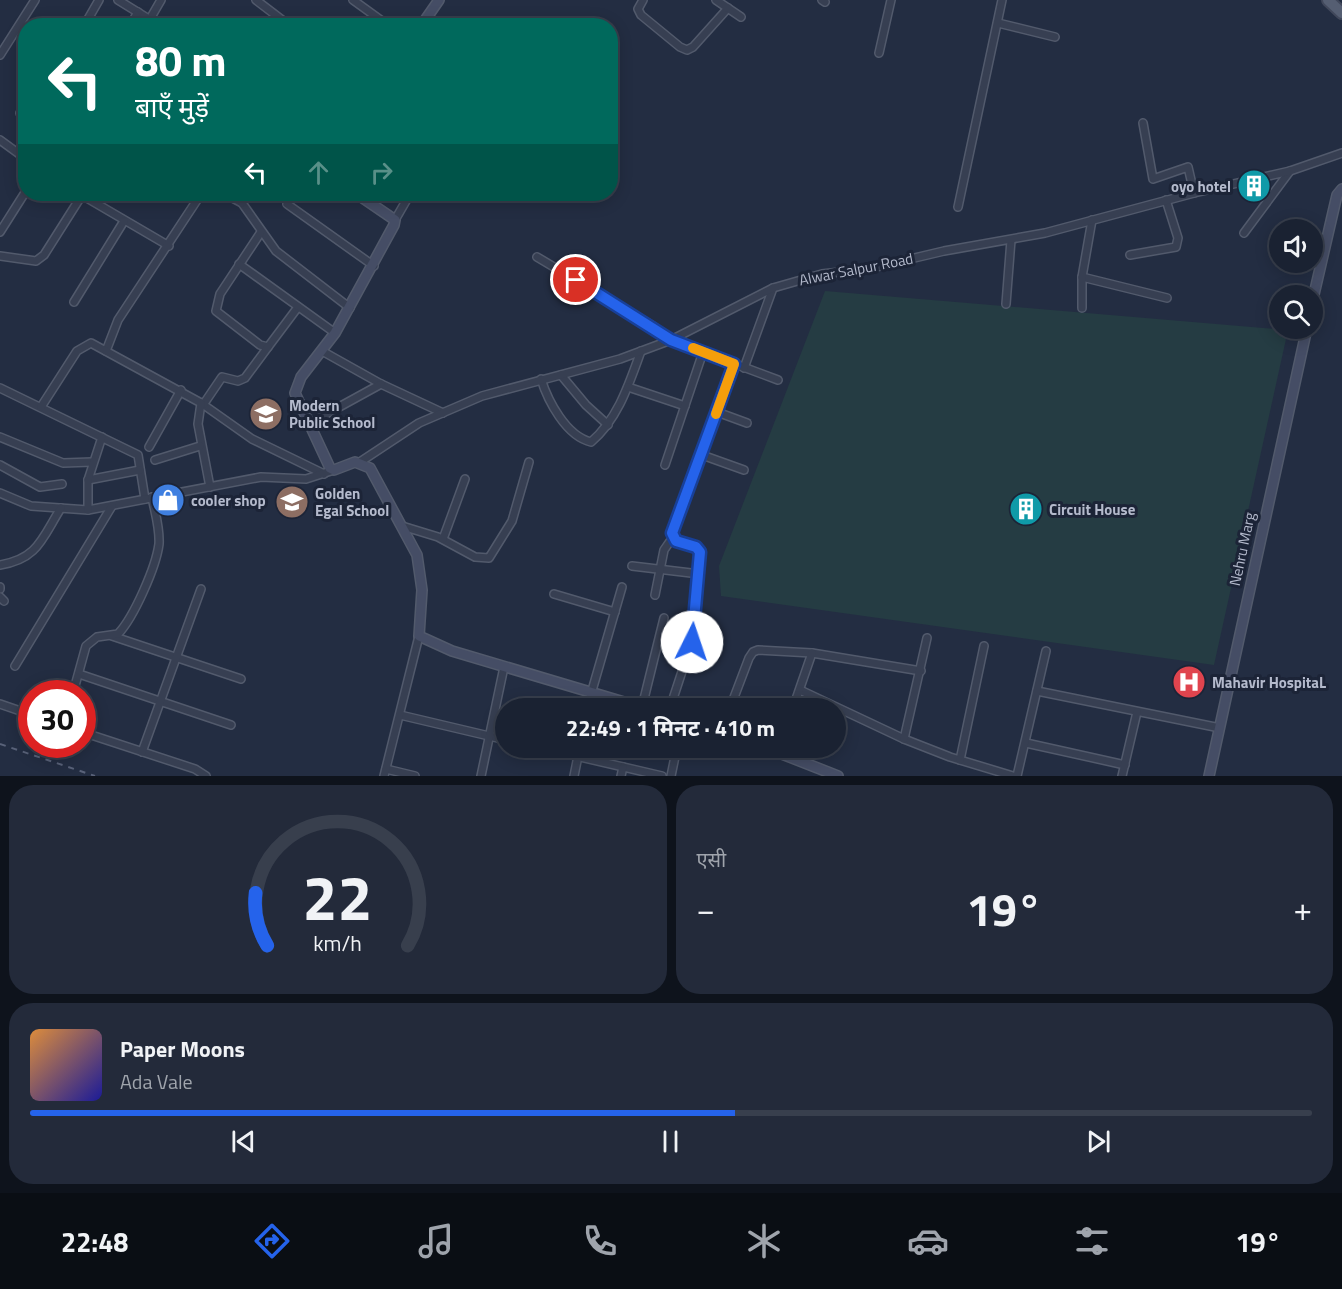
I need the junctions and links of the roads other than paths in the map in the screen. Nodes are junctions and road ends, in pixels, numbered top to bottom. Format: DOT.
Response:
graph roads {
  1 [pos="35,0"];
  2 [pos="99,0"];
  3 [pos="118,0"];
  4 [pos="161,0"];
  5 [pos="256,0"];
  6 [pos="353,0"];
  7 [pos="439,0"];
  8 [pos="643,0"];
  9 [pos="716,0"];
  10 [pos="891,0"];
  11 [pos="1002,0"];
  12 [pos="1328,0"];
  13 [pos="728,8"];
  14 [pos="138,12"];
  15 [pos="1342,13"];
  16 [pos="741,17"];
  17 [pos="24,18"];
  18 [pos="89,18"];
  19 [pos="135,18"];
  20 [pos="148,18"];
  21 [pos="151,18"];
  22 [pos="280,18"];
  23 [pos="378,18"];
  24 [pos="427,18"];
  25 [pos="999,23"];
  26 [pos="18,27"];
  27 [pos="1055,37"];
  28 [pos="879,53"];
  29 [pos="0,55"];
  30 [pos="1143,123"];
  31 [pos="0,140"];
  32 [pos="18,153"];
  33 [pos="1342,153"];
  34 [pos="1290,171"];
  35 [pos="1342,189"];
  36 [pos="1194,192"];
  37 [pos="1166,200"];
  38 [pos="20,201"];
  39 [pos="76,201"];
  40 [pos="91,201"];
  41 [pos="197,201"];
  42 [pos="238,201"];
  43 [pos="367,201"];
  44 [pos="406,201"];
  45 [pos="242,203"];
  46 [pos="287,204"];
  47 [pos="958,207"];
  48 [pos="395,220"];
  49 [pos="1092,220"];
  50 [pos="124,221"];
  51 [pos="0,232"];
  52 [pos="261,232"];
  53 [pos="1244,233"];
  54 [pos="1011,240"];
  55 [pos="168,246"];
  56 [pos="1130,255"];
  57 [pos="0,256"];
  58 [pos="537,257"];
  59 [pos="239,264"];
  60 [pos="374,266"];
  61 [pos="1082,277"];
  62 [pos="1316,285"];
  63 [pos="773,288"];
  64 [pos="1167,298"];
  65 [pos="74,302"];
  66 [pos="1006,304"];
  67 [pos="298,307"];
  68 [pos="350,308"];
  69 [pos="1082,308"];
  70 [pos="336,333"];
  71 [pos="1304,339"];
  72 [pos="671,340"];
  73 [pos="268,346"];
  74 [pos="106,351"];
  75 [pos="322,351"];
  76 [pos="640,351"];
  77 [pos="703,352"];
  78 [pos="734,364"];
  79 [pos="744,368"];
  80 [pos="561,375"];
  81 [pos="541,379"];
  82 [pos="778,380"];
  83 [pos="381,384"];
  84 [pos="628,387"];
  85 [pos="0,388"];
  86 [pos="181,390"];
  87 [pos="202,404"];
  88 [pos="685,406"];
  89 [pos="41,407"];
  90 [pos="717,411"];
  91 [pos="443,412"];
  92 [pos="310,423"];
  93 [pos="747,423"];
  94 [pos="608,425"];
  95 [pos="0,437"];
  96 [pos="102,437"];
  97 [pos="200,446"];
  98 [pos="149,447"];
  99 [pos="702,455"];
  100 [pos="155,460"];
  101 [pos="92,462"];
  102 [pos="360,462"];
  103 [pos="529,462"];
  104 [pos="0,465"];
  105 [pos="665,465"];
  106 [pos="140,470"];
  107 [pos="744,470"];
  108 [pos="329,472"];
  109 [pos="465,479"];
  110 [pos="88,480"];
  111 [pos="62,484"];
  112 [pos="210,487"];
  113 [pos="0,493"];
  114 [pos="149,498"];
  115 [pos="112,506"];
  116 [pos="61,508"];
  117 [pos="88,510"];
  118 [pos="402,526"];
  119 [pos="673,537"];
  120 [pos="443,539"];
  121 [pos="0,566"];
  122 [pos="632,566"];
  123 [pos="660,570"];
  124 [pos="691,573"];
  125 [pos="622,586"];
  126 [pos="201,589"];
  127 [pos="554,594"];
  128 [pos="655,595"];
  129 [pos="615,612"];
  130 [pos="664,618"];
  131 [pos="111,636"];
  132 [pos="419,636"];
  133 [pos="927,638"];
  134 [pos="984,646"];
  135 [pos="1046,651"];
  136 [pos="812,652"];
  137 [pos="176,658"];
  138 [pos="15,666"];
  139 [pos="504,667"];
  140 [pos="921,671"];
  141 [pos="79,674"];
  142 [pos="241,679"];
  143 [pos="77,680"];
  144 [pos="800,690"];
  145 [pos="1037,691"];
  146 [pos="591,694"];
  147 [pos="606,698"];
  148 [pos="645,698"];
  149 [pos="673,698"];
  150 [pos="734,698"];
  151 [pos="797,698"];
  152 [pos="160,701"];
  153 [pos="0,704"];
  154 [pos="18,710"];
  155 [pos="1137,712"];
  156 [pos="400,716"];
  157 [pos="231,725"];
  158 [pos="1220,728"];
  159 [pos="490,736"];
  160 [pos="96,737"];
  161 [pos="495,737"];
  162 [pos="904,739"];
  163 [pos="1026,743"];
  164 [pos="142,752"];
  165 [pos="578,758"];
  166 [pos="586,758"];
  167 [pos="675,758"];
  168 [pos="798,758"];
  169 [pos="960,760"];
  170 [pos="1125,765"];
  171 [pos="623,767"];
  172 [pos="385,772"];
  173 [pos="833,775"];
  174 [pos="206,776"];
  175 [pos="415,776"];
  176 [pos="482,776"];
  177 [pos="574,776"];
  178 [pos="621,776"];
  179 [pos="662,776"];
  180 [pos="671,776"];
  181 [pos="1013,776"];
  182 [pos="1017,776"];
  183 [pos="1122,776"];
  184 [pos="1209,776"];
  1 -- 17 [label="street"];
  2 -- 18 [label="street"];
  3 -- 14 [label="street"];
  4 -- 21 [label="street"];
  5 -- 22 [label="street"];
  6 -- 23 [label="street"];
  7 -- 24 [label="street"];
  8 -- 13 [label="street"];
  9 -- 13 [label="street"];
  10 -- 28 [label="street"];
  11 -- 25 [label="street"];
  12 -- 15 [label="main road"];
  13 -- 16 [label="street"];
  14 -- 19 [label="street"];
  14 -- 20 [label="street"];
  25 -- 27 [label="street"];
  25 -- 47 [label="street"];
  26 -- 29 [label="street"];
  30 -- 36 [label="street"];
  31 -- 32 [label="street"];
  33 -- 34 [label="street, Alwar Salpur Road"];
  34 -- 36 [label="street, Alwar Salpur Road"];
  34 -- 53 [label="street"];
  35 -- 62 [label="street"];
  36 -- 37 [label="street, Alwar Salpur Road"];
  37 -- 49 [label="street, Alwar Salpur Road"];
  37 -- 56 [label="street"];
  38 -- 51 [label="street"];
  39 -- 57 [label="street"];
  40 -- 50 [label="street"];
  41 -- 55 [label="street"];
  42 -- 45 [label="street"];
  43 -- 48 [label="street"];
  44 -- 48 [label="street"];
  45 -- 52 [label="street"];
  46 -- 60 [label="street"];
  48 -- 60 [label="street"];
  49 -- 54 [label="street, Alwar Salpur Road"];
  49 -- 61 [label="street"];
  50 -- 55 [label="street"];
  50 -- 65 [label="street"];
  52 -- 59 [label="street"];
  52 -- 68 [label="street"];
  54 -- 63 [label="street, Alwar Salpur Road"];
  54 -- 66 [label="street"];
  55 -- 74 [label="street"];
  58 -- 72 [label="street"];
  59 -- 67 [label="street"];
  59 -- 73 [label="street"];
  60 -- 68 [label="street"];
  61 -- 64 [label="street"];
  61 -- 69 [label="street"];
  63 -- 72 [label="street, Alwar Salpur Road"];
  63 -- 79 [label="street"];
  67 -- 70 [label="street"];
  67 -- 73 [label="street"];
  68 -- 70 [label="street"];
  70 -- 75 [label="street"];
  71 -- 158 [label="street, Nehru Marg"];
  72 -- 76 [label="street, Alwar Salpur Road"];
  72 -- 77 [label="street"];
  73 -- 87 [label="street"];
  74 -- 86 [label="street"];
  74 -- 89 [label="street"];
  75 -- 83 [label="street"];
  75 -- 92 [label="street"];
  76 -- 80 [label="street, Alwar Salpur Road"];
  76 -- 84 [label="street"];
  77 -- 78 [label="street"];
  77 -- 88 [label="street"];
  78 -- 79 [label="street"];
  78 -- 90 [label="street"];
  79 -- 82 [label="street"];
  80 -- 81 [label="street, Alwar Salpur Road"];
  80 -- 94 [label="street"];
  81 -- 91 [label="street, Alwar Salpur Road"];
  81 -- 94 [label="street"];
  83 -- 91 [label="street"];
  83 -- 92 [label="street"];
  84 -- 88 [label="street"];
  84 -- 94 [label="street"];
  85 -- 89 [label="street"];
  86 -- 87 [label="street"];
  86 -- 98 [label="street"];
  87 -- 97 [label="street"];
  87 -- 108 [label="street"];
  88 -- 105 [label="street"];
  89 -- 96 [label="street"];
  90 -- 93 [label="street"];
  90 -- 99 [label="street"];
  91 -- 102 [label="street, Alwar Salpur Road"];
  92 -- 108 [label="street"];
  95 -- 101 [label="street"];
  96 -- 101 [label="street"];
  96 -- 106 [label="street"];
  97 -- 100 [label="street"];
  97 -- 112 [label="street"];
  99 -- 107 [label="street"];
  99 -- 119 [label="street"];
  101 -- 110 [label="street"];
  102 -- 108 [label="street"];
  102 -- 118 [label="street"];
  103 -- 120 [label="street"];
  104 -- 111 [label="street"];
  106 -- 110 [label="street"];
  106 -- 114 [label="street"];
  108 -- 112 [label="street"];
  109 -- 120 [label="street"];
  110 -- 117 [label="street"];
  112 -- 114 [label="street"];
  113 -- 116 [label="street"];
  114 -- 115 [label="street"];
  114 -- 131 [label="street"];
  115 -- 117 [label="street"];
  115 -- 138 [label="street"];
  116 -- 117 [label="street"];
  116 -- 121 [label="street"];
  118 -- 120 [label="street"];
  118 -- 132 [label="street"];
  119 -- 123 [label="street"];
  119 -- 149 [label="street"];
  122 -- 123 [label="street"];
  123 -- 124 [label="street"];
  123 -- 128 [label="street"];
  125 -- 129 [label="street"];
  126 -- 137 [label="street"];
  127 -- 129 [label="street"];
  129 -- 146 [label="street"];
  130 -- 148 [label="street"];
  131 -- 137 [label="street"];
  131 -- 141 [label="street"];
  132 -- 139 [label="street"];
  132 -- 156 [label="street"];
  133 -- 140 [label="street"];
  134 -- 169 [label="street"];
  135 -- 145 [label="street"];
  136 -- 140 [label="street"];
  136 -- 144 [label="street"];
  136 -- 150 [label="street"];
  137 -- 142 [label="street"];
  137 -- 152 [label="street"];
  139 -- 146 [label="street"];
  139 -- 159 [label="street"];
  140 -- 162 [label="street"];
  141 -- 143 [label="street"];
  141 -- 152 [label="street"];
  144 -- 151 [label="street"];
  144 -- 162 [label="street"];
  145 -- 155 [label="street"];
  145 -- 163 [label="street"];
  146 -- 147 [label="street"];
  152 -- 157 [label="street"];
  152 -- 164 [label="street"];
  153 -- 154 [label="street"];
  155 -- 158 [label="street"];
  155 -- 170 [label="street"];
  156 -- 159 [label="street"];
  156 -- 172 [label="street"];
  158 -- 184 [label="street, Nehru Marg"];
  159 -- 161 [label="street"];
  159 -- 176 [label="street"];
  160 -- 164 [label="street"];
  162 -- 169 [label="street"];
  163 -- 170 [label="street"];
  163 -- 182 [label="street"];
  164 -- 174 [label="street"];
  165 -- 177 [label="street"];
  166 -- 171 [label="street"];
  167 -- 180 [label="street"];
  168 -- 173 [label="street"];
  169 -- 181 [label="street"];
  170 -- 183 [label="street"];
  171 -- 178 [label="street"];
  171 -- 179 [label="street"];
  172 -- 175 [label="street"];
}
